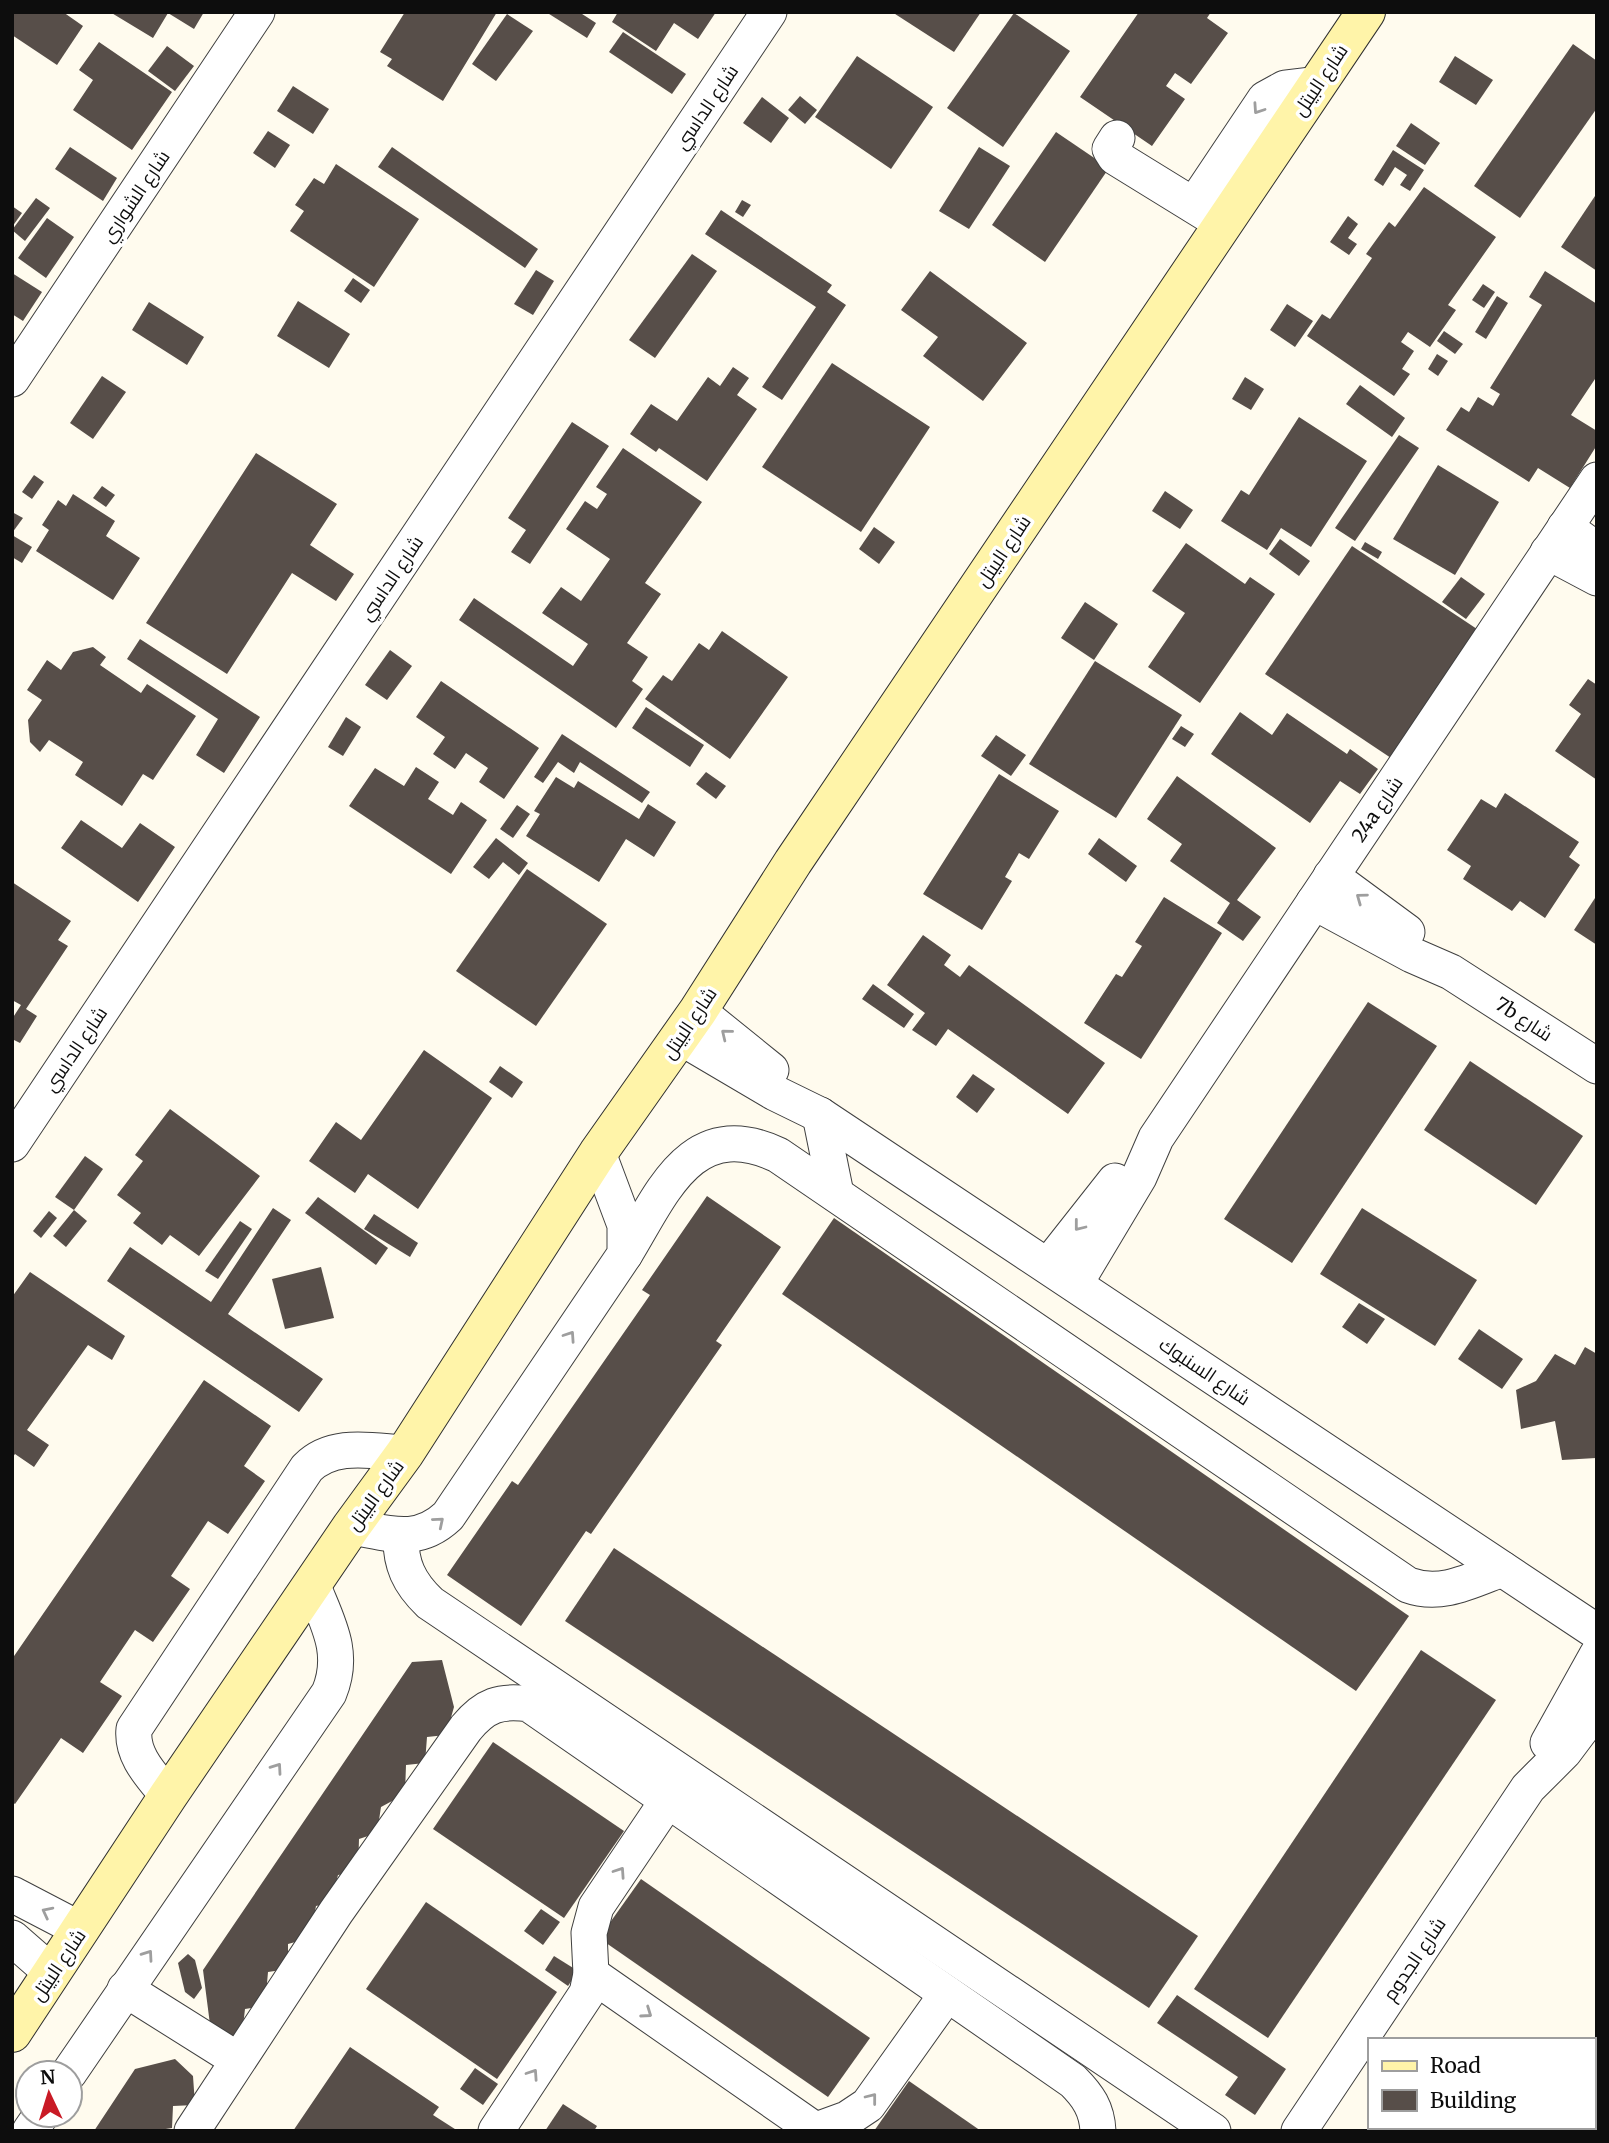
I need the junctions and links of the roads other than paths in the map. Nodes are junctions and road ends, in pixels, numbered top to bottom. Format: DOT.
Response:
graph roads {
  1 [pos="257,12"];
  2 [pos="769,12"];
  3 [pos="1366,12"];
  4 [pos="1117,138"];
  5 [pos="1209,214"];
  6 [pos="12,379"];
  7 [pos="1597,480"];
  8 [pos="1556,540"];
  9 [pos="1597,550"];
  10 [pos="1597,578"];
  11 [pos="1323,889"];
  12 [pos="689,1024"];
  13 [pos="1597,1066"];
  14 [pos="817,1113"];
  15 [pos="12,1144"];
  16 [pos="598,1153"];
  17 [pos="836,1194"];
  18 [pos="625,1254"];
  19 [pos="1061,1275"];
  20 [pos="405,1453"];
  21 [pos="351,1527"];
  22 [pos="401,1535"];
  23 [pos="1502,1569"];
  24 [pos="312,1584"];
  25 [pos="1597,1632"];
  26 [pos="1597,1655"];
  27 [pos="1597,1708"];
  28 [pos="1528,1788"];
  29 [pos="168,1796"];
  30 [pos="668,1800"];
  31 [pos="12,1894"];
  32 [pos="81,1930"];
  33 [pos="12,1938"];
  34 [pos="52,1973"];
  35 [pos="592,1974"];
  36 [pos="125,1989"];
  37 [pos="947,1994"];
  38 [pos="12,2033"];
  39 [pos="78,2059"];
  40 [pos="238,2060"];
  41 [pos="192,2131"];
  42 [pos="496,2131"];
  43 [pos="815,2131"];
  44 [pos="1098,2131"];
  45 [pos="1213,2131"];
  46 [pos="1299,2131"];
  1 -- 6 [label="street, شارع الشواري"];
  2 -- 15 [label="street, شارع الداسي"];
  3 -- 5 [label="street, شارع البيتل"];
  4 -- 5 [label="street"];
  5 -- 12 [label="street, شارع البيتل"];
  7 -- 8 [label="street, 24a شارع"];
  8 -- 9 [label="street"];
  8 -- 10 [label="street"];
  8 -- 11 [label="street, 24a شارع"];
  11 -- 13 [label="street, 7b شارع"];
  11 -- 19 [label="street, 24a شارع"];
  12 -- 14 [label="street, شارع السنبوك"];
  12 -- 16 [label="street, شارع البيتل"];
  14 -- 17 [label="street"];
  14 -- 19 [label="street, شارع السنبوك"];
  16 -- 18 [label="street"];
  16 -- 20 [label="street, شارع البيتل"];
  17 -- 18 [label="street"];
  17 -- 23 [label="street"];
  22 -- 18 [label="street, one-way"];
  19 -- 23 [label="street, شارع السنبوك"];
  20 -- 21 [label="street, شارع البيتل"];
  20 -- 29 [label="street"];
  21 -- 22 [label="street"];
  21 -- 24 [label="street, شارع البيتل"];
  22 -- 45 [label="street"];
  23 -- 25 [label="street, شارع السنبوك"];
  24 -- 29 [label="street, شارع البيتل"];
  36 -- 24 [label="street, one-way"];
  26 -- 28 [label="street, شارع الجدوم"];
  27 -- 28 [label="street, شارع الجدوم"];
  28 -- 46 [label="street, شارع الجدوم"];
  29 -- 32 [label="street, شارع البيتل"];
  35 -- 30 [label="street, one-way"];
  30 -- 37 [label="street"];
  30 -- 40 [label="street"];
  32 -- 31 [label="street, one-way"];
  32 -- 34 [label="street, شارع البيتل"];
  33 -- 34 [label="street"];
  34 -- 38 [label="street, شارع البيتل"];
  42 -- 35 [label="street, one-way"];
  35 -- 43 [label="street, one-way"];
  36 -- 39 [label="street"];
  36 -- 40 [label="street"];
  43 -- 37 [label="street, one-way"];
  37 -- 44 [label="street"];
  40 -- 41 [label="street"];
}
